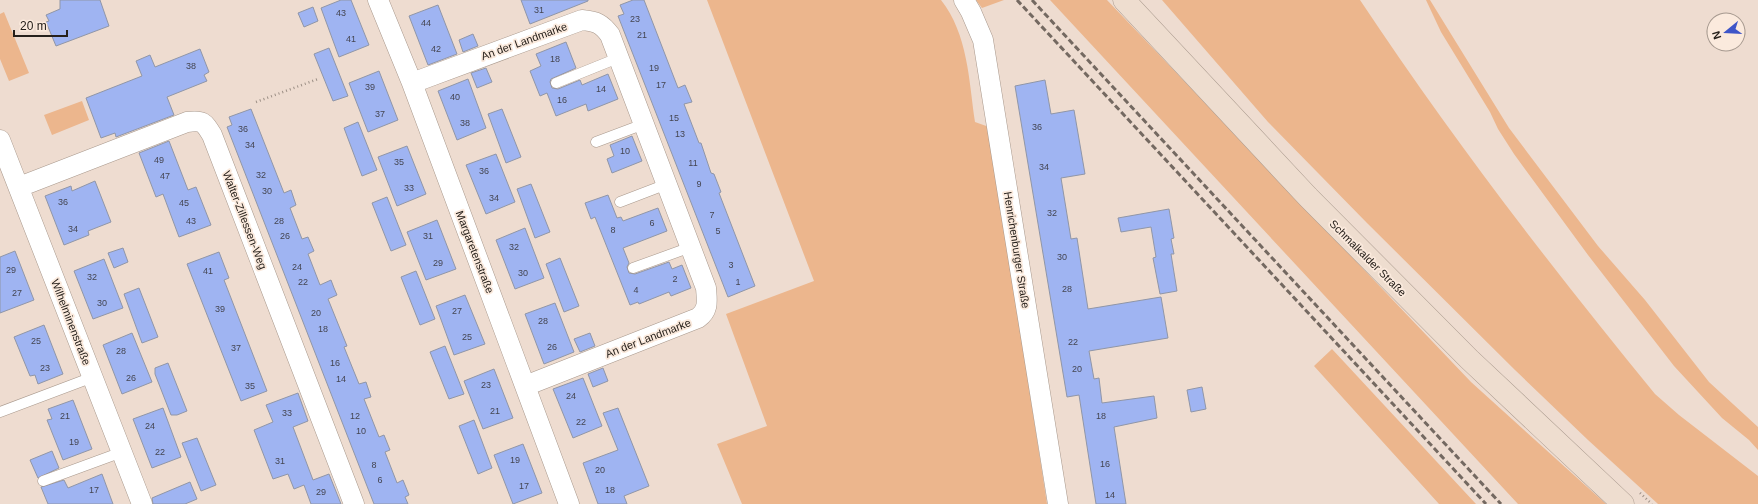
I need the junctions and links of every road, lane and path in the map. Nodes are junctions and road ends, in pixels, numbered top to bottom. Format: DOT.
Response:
graph roads {
  1 [pos="378,0"];
  2 [pos="964,0"];
  3 [pos="1124,0"];
  4 [pos="618,58"];
  5 [pos="318,79"];
  6 [pos="412,83"];
  7 [pos="556,83"];
  8 [pos="256,102"];
  9 [pos="644,124"];
  10 [pos="0,140"];
  11 [pos="596,142"];
  12 [pos="667,184"];
  13 [pos="18,187"];
  14 [pos="620,202"];
  15 [pos="691,247"];
  16 [pos="633,268"];
  17 [pos="92,377"];
  18 [pos="525,386"];
  19 [pos="0,412"];
  20 [pos="122,452"];
  21 [pos="43,481"];
  22 [pos="1629,496"];
  23 [pos="563,502"];
  24 [pos="142,504"];
  25 [pos="354,504"];
  26 [pos="1058,504"];
  27 [pos="1652,504"];
  1 -- 6 [label="street, Margaretenstraße"];
  2 -- 26 [label="street, Henrichenburger Straße"];
  3 -- 22 [label="main road, Schmalkalder Straße"];
  4 -- 6 [label="street, An der Landmarke"];
  4 -- 7 [label="lane"];
  4 -- 9 [label="street, An der Landmarke"];
  5 -- 8 [label="path"];
  6 -- 18 [label="street, Margaretenstraße"];
  9 -- 11 [label="lane"];
  9 -- 12 [label="street, An der Landmarke"];
  10 -- 13 [label="street, Wilhelminenstraße"];
  12 -- 14 [label="lane"];
  12 -- 15 [label="street, An der Landmarke"];
  13 -- 17 [label="street, Wilhelminenstraße"];
  13 -- 25 [label="street, Walter-Zillessen-Weg"];
  15 -- 16 [label="lane"];
  15 -- 18 [label="street, An der Landmarke"];
  17 -- 19 [label="lane"];
  17 -- 20 [label="street, Wilhelminenstraße"];
  18 -- 23 [label="street, Margaretenstraße"];
  20 -- 21 [label="lane"];
  20 -- 24 [label="street, Wilhelminenstraße"];
  22 -- 27 [label="path"];
}
